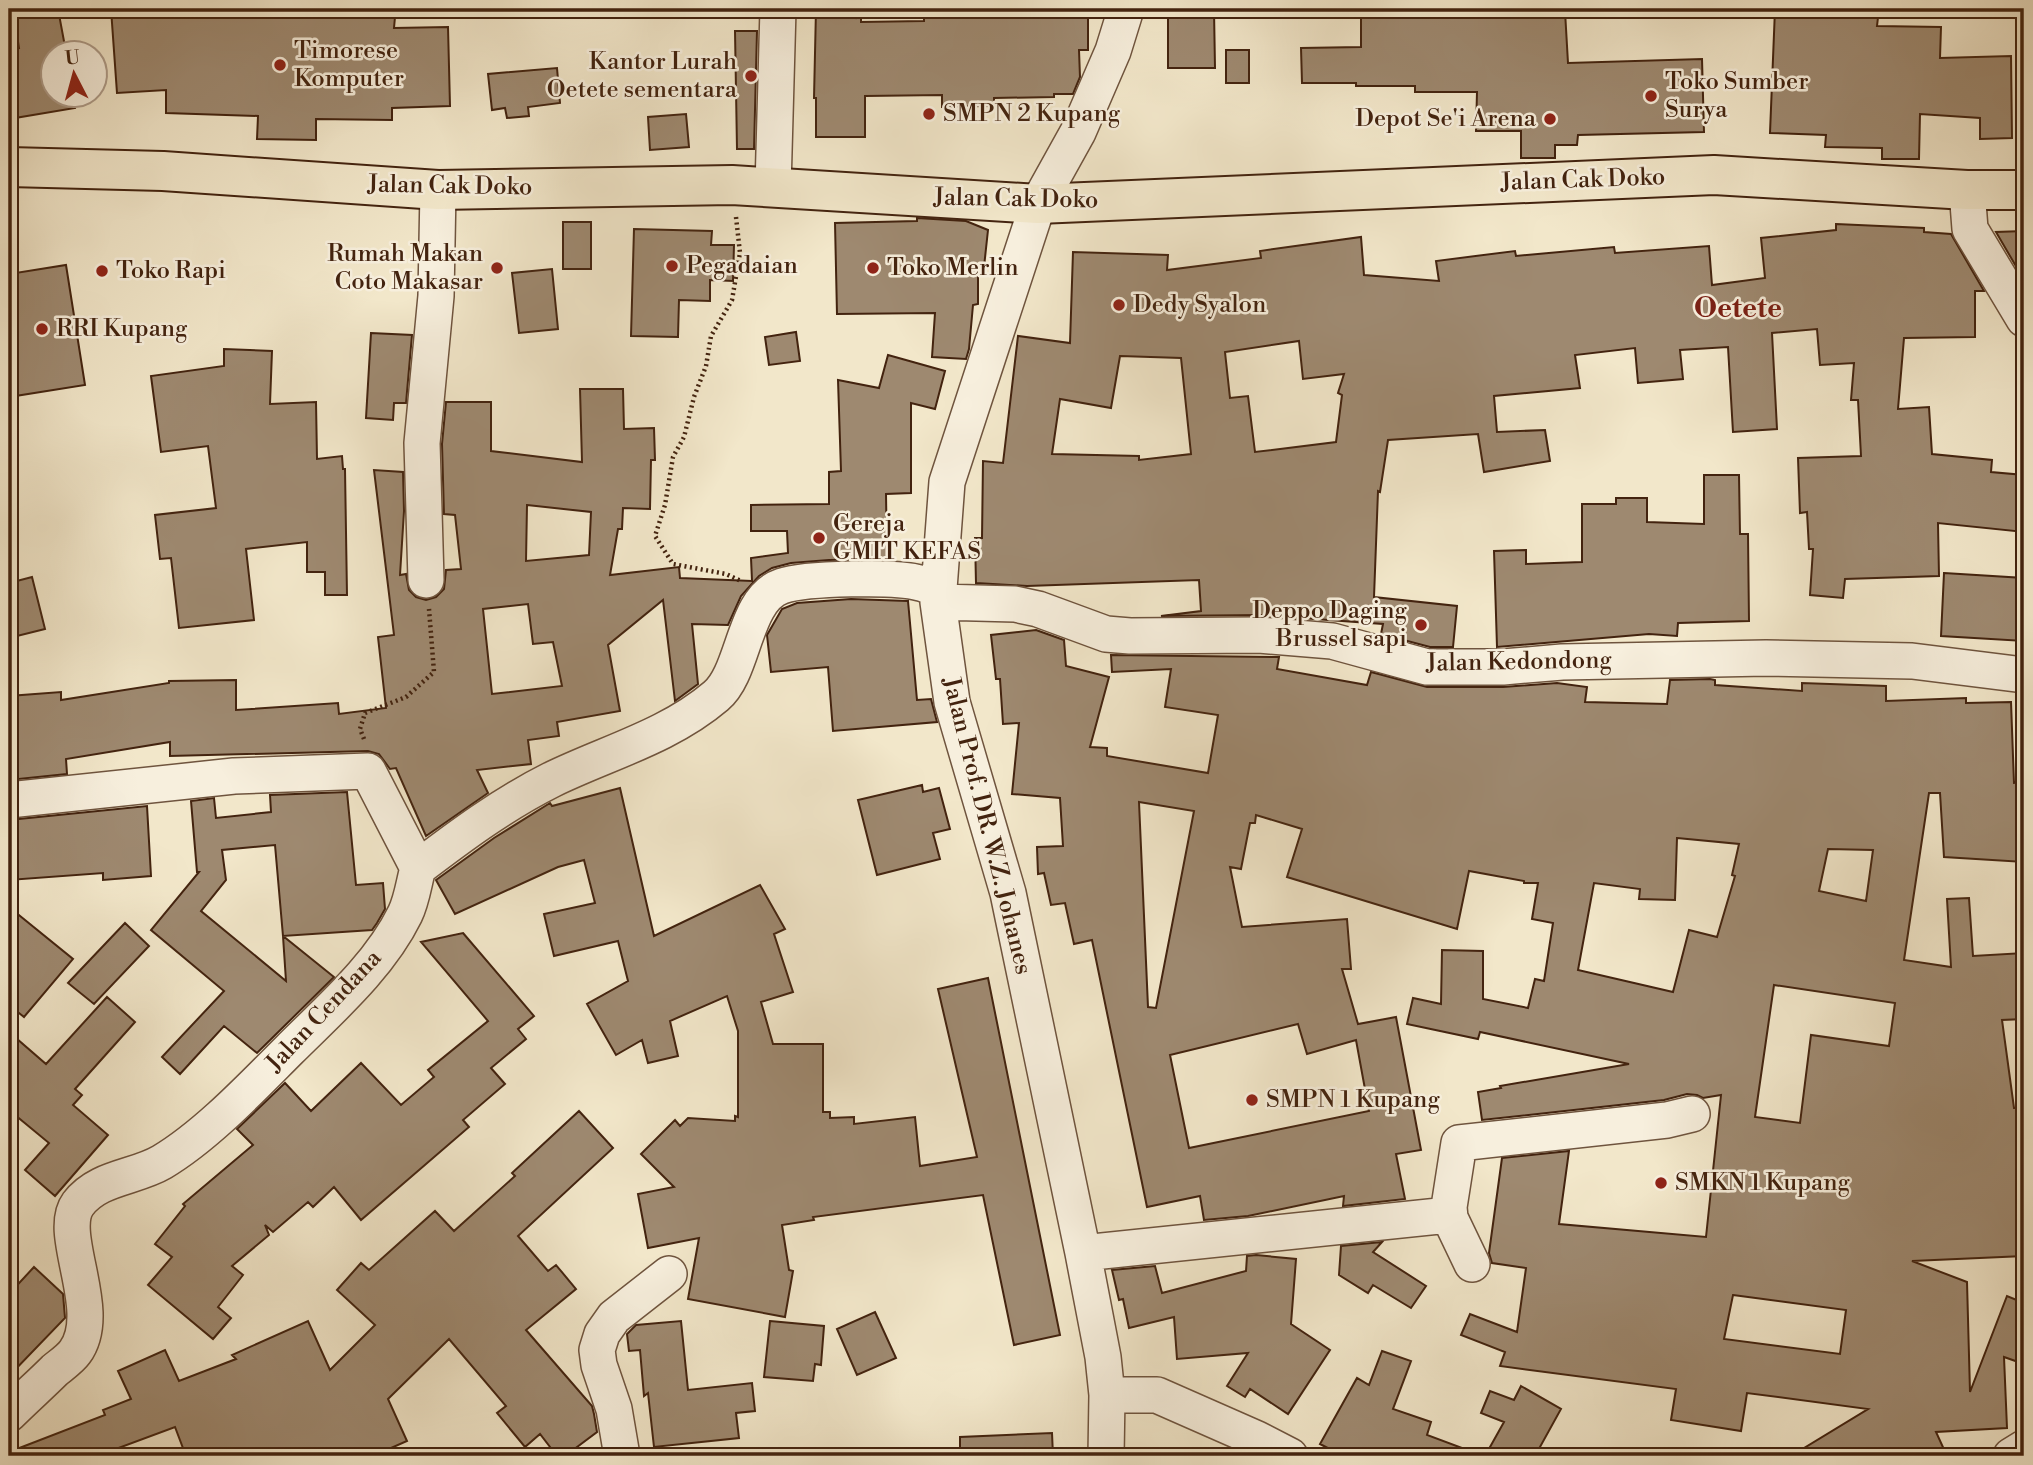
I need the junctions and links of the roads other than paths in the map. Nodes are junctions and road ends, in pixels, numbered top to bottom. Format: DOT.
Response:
graph roads {
  1 [pos="779,9"];
  2 [pos="1126,9"];
  3 [pos="9,167"];
  4 [pos="773,187"];
  5 [pos="438,190"];
  6 [pos="1966,190"];
  7 [pos="2024,190"];
  8 [pos="1038,204"];
  9 [pos="2024,319"];
  10 [pos="426,580"];
  11 [pos="939,597"];
  12 [pos="2024,675"];
  13 [pos="9,800"];
  14 [pos="418,868"];
  15 [pos="1692,1114"];
  16 [pos="1450,1218"];
  17 [pos="1083,1253"];
  18 [pos="1472,1264"];
  19 [pos="669,1274"];
  20 [pos="1107,1395"];
  21 [pos="9,1414"];
  22 [pos="2024,1448"];
  23 [pos="622,1456"];
  24 [pos="1106,1456"];
  25 [pos="1290,1456"];
  26 [pos="2011,1456"];
  1 -- 4 [label="street"];
  2 -- 8 [label="street, Jalan Prof. DR. W.Z. Johanes"];
  3 -- 5 [label="main road, Jalan Cak Doko"];
  4 -- 5 [label="main road, Jalan Cak Doko"];
  4 -- 8 [label="main road, Jalan Cak Doko"];
  5 -- 10 [label="street"];
  6 -- 7 [label="main road, Jalan Cak Doko"];
  6 -- 8 [label="main road, Jalan Cak Doko"];
  6 -- 9 [label="street"];
  8 -- 11 [label="street, Jalan Prof. DR. W.Z. Johanes"];
  11 -- 12 [label="street, Jalan Kedondong"];
  11 -- 14 [label="street, Jalan Kedondong"];
  11 -- 17 [label="street, Jalan Prof. DR. W.Z. Johanes"];
  13 -- 14 [label="street"];
  14 -- 21 [label="street, Jalan Cendana"];
  15 -- 16 [label="street"];
  16 -- 17 [label="street"];
  16 -- 18 [label="street"];
  17 -- 20 [label="street, Jalan Prof. DR. W.Z. Johanes"];
  19 -- 23 [label="street"];
  20 -- 24 [label="street, Jalan Prof. DR. W.Z. Johanes"];
  20 -- 25 [label="street"];
  22 -- 26 [label="street"];
}
